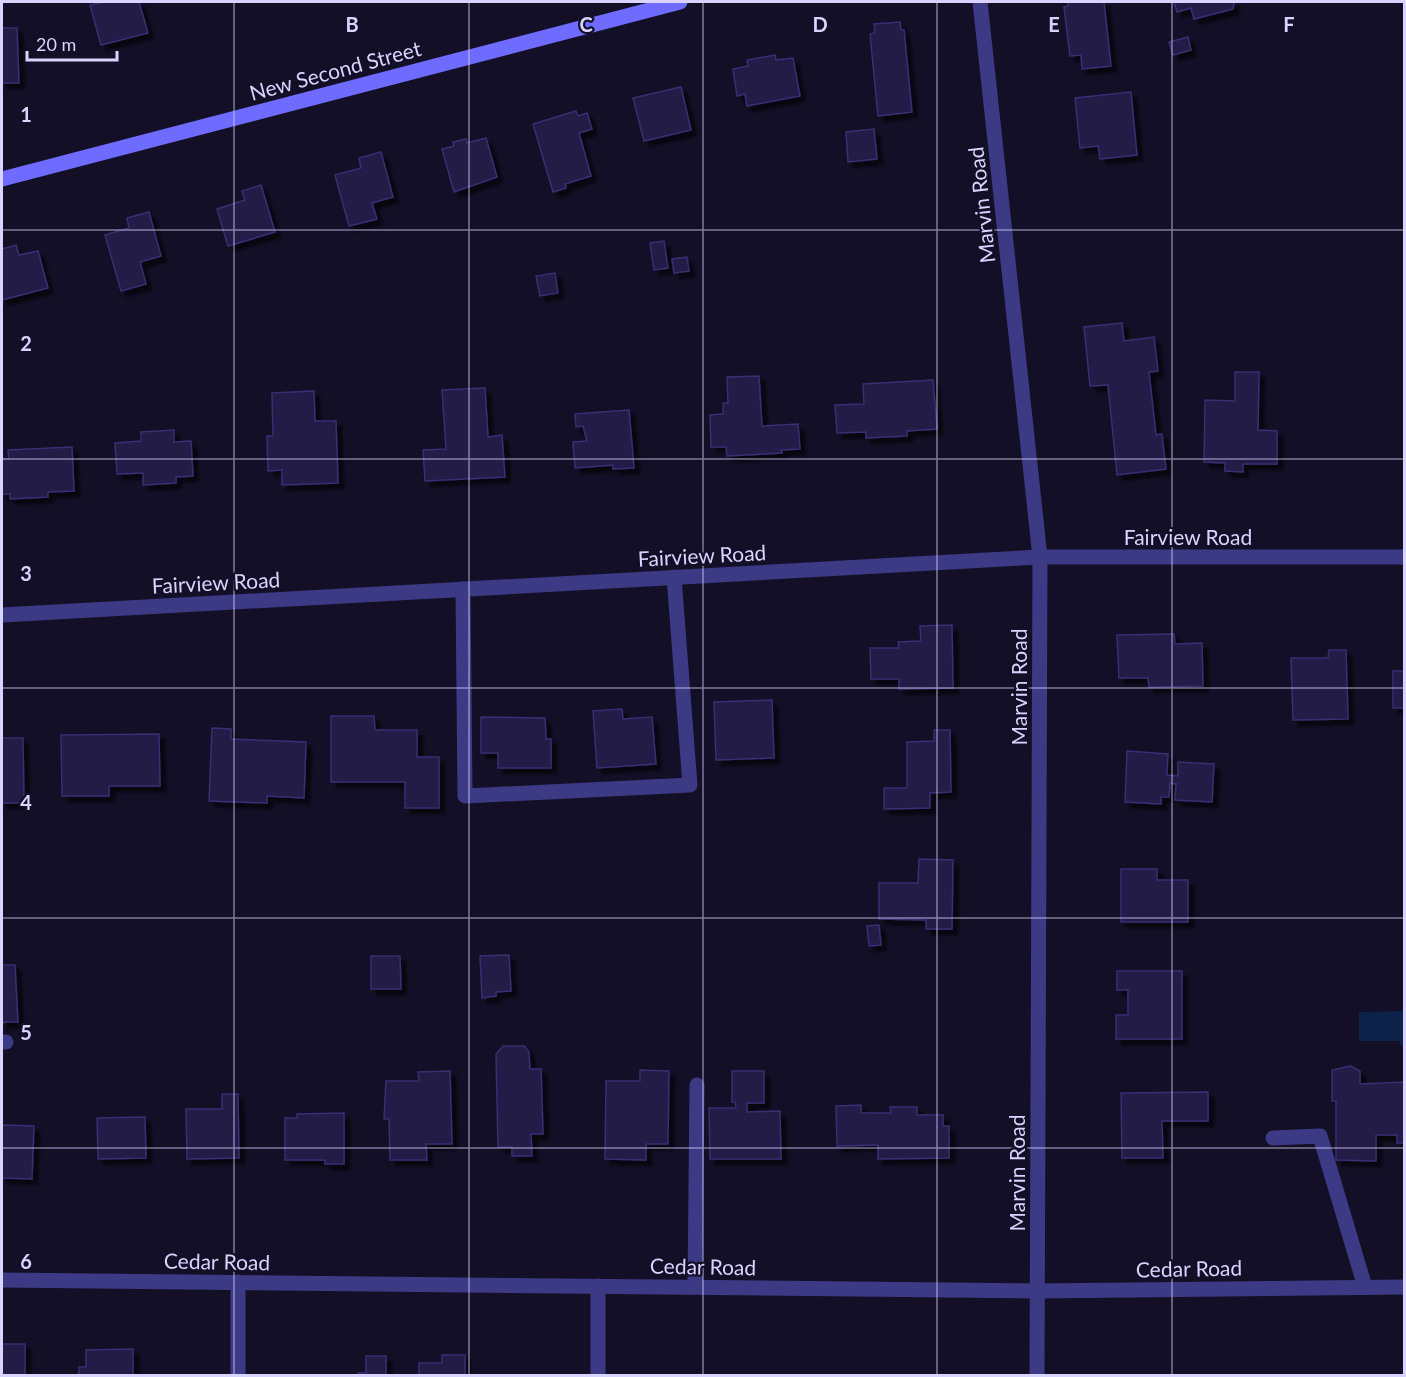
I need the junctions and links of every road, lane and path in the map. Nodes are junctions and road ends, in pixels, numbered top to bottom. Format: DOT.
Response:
graph roads {
  1 [pos="680,2"];
  2 [pos="980,2"];
  3 [pos="2,179"];
  4 [pos="1040,557"];
  5 [pos="1404,557"];
  6 [pos="674,577"];
  7 [pos="464,589"];
  8 [pos="2,615"];
  9 [pos="697,1085"];
  10 [pos="1274,1138"];
  11 [pos="2,1280"];
  12 [pos="238,1282"];
  13 [pos="598,1286"];
  14 [pos="695,1287"];
  15 [pos="1365,1287"];
  16 [pos="1404,1287"];
  17 [pos="1037,1291"];
  18 [pos="238,1376"];
  19 [pos="598,1376"];
  20 [pos="1037,1376"];
  1 -- 3 [label="street, New Second Street"];
  2 -- 4 [label="street, Marvin Road"];
  4 -- 5 [label="street, Fairview Road"];
  4 -- 6 [label="street, Fairview Road"];
  4 -- 17 [label="street, Marvin Road"];
  6 -- 7 [label="street, Fairview Road"];
  6 -- 7 [label="street"];
  7 -- 8 [label="street, Fairview Road"];
  9 -- 14 [label="street"];
  10 -- 15 [label="street"];
  11 -- 12 [label="street, Cedar Road"];
  12 -- 13 [label="street, Cedar Road"];
  12 -- 18 [label="street"];
  13 -- 14 [label="street, Cedar Road"];
  13 -- 19 [label="street"];
  14 -- 17 [label="street, Cedar Road"];
  15 -- 16 [label="street, Cedar Road"];
  15 -- 17 [label="street, Cedar Road"];
  17 -- 20 [label="street, Marvin Road"];
}
